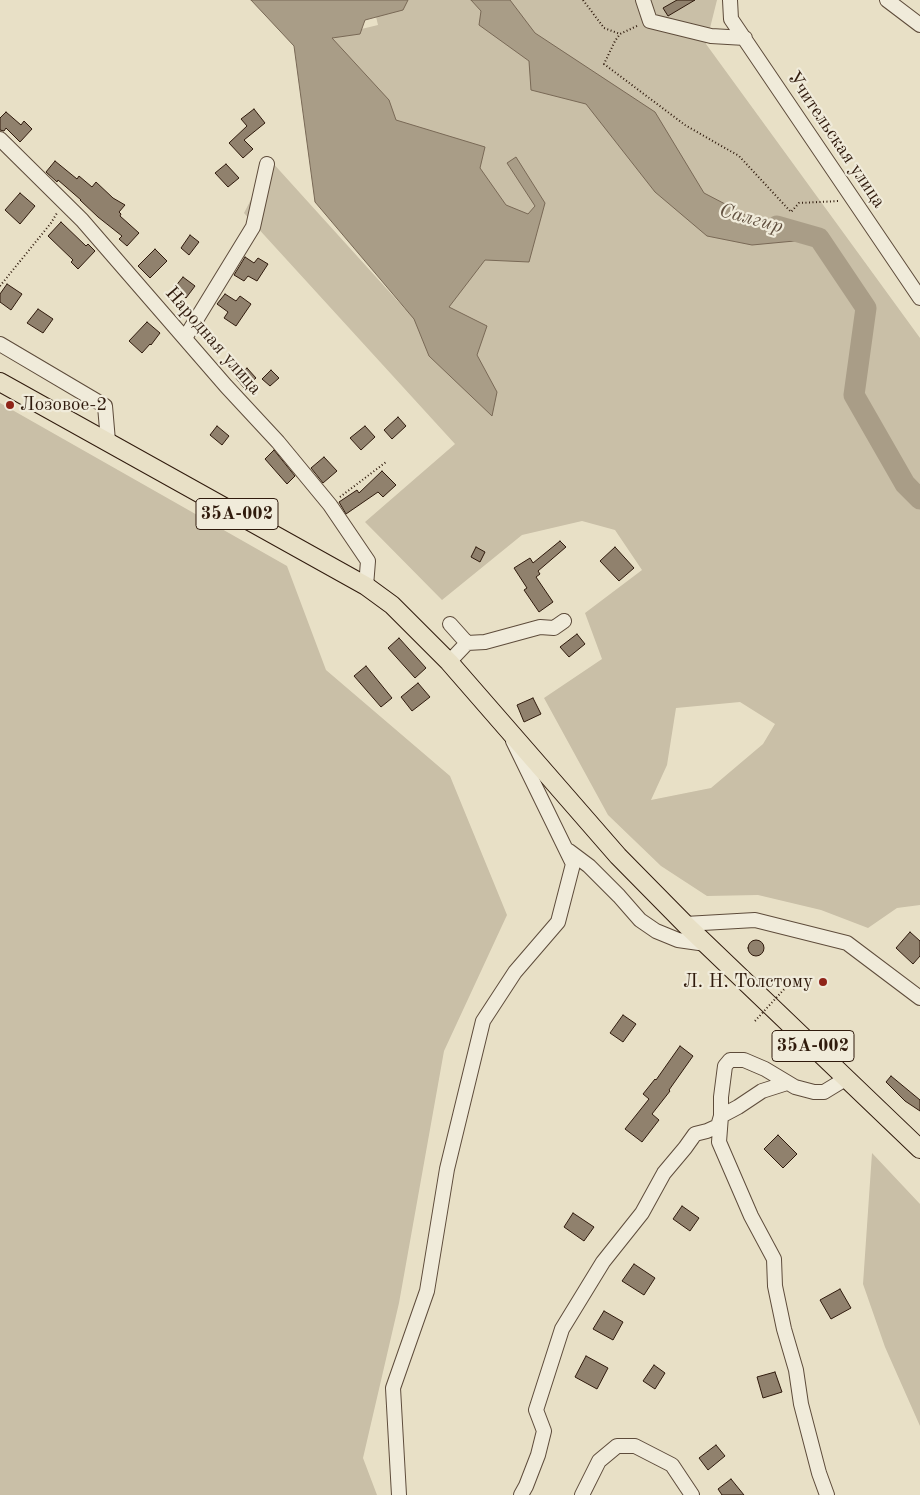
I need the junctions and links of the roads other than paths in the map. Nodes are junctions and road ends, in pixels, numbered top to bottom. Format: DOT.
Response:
graph roads {
  1 [pos="643,0"];
  2 [pos="730,0"];
  3 [pos="887,0"];
  4 [pos="920,25"];
  5 [pos="744,38"];
  6 [pos="0,140"];
  7 [pos="267,164"];
  8 [pos="920,298"];
  9 [pos="185,338"];
  10 [pos="0,344"];
  11 [pos="0,382"];
  12 [pos="108,442"];
  13 [pos="366,586"];
  14 [pos="564,621"];
  15 [pos="450,624"];
  16 [pos="467,643"];
  17 [pos="449,662"];
  18 [pos="506,727"];
  19 [pos="566,850"];
  20 [pos="685,924"];
  21 [pos="706,944"];
  22 [pos="920,998"];
  23 [pos="847,1078"];
  24 [pos="786,1083"];
  25 [pos="721,1116"];
  26 [pos="920,1149"];
  27 [pos="399,1495"];
  28 [pos="521,1495"];
  29 [pos="582,1495"];
  30 [pos="692,1495"];
  31 [pos="827,1495"];
  1 -- 5 [label="street"];
  2 -- 5 [label="street, Учительская улица"];
  3 -- 4 [label="street"];
  5 -- 8 [label="street, Учительская улица"];
  6 -- 9 [label="street, Народная улица"];
  7 -- 9 [label="street"];
  9 -- 13 [label="street, Народная улица"];
  10 -- 12 [label="street"];
  11 -- 12 [label="main road, 35А-002"];
  12 -- 13 [label="main road, 35А-002"];
  13 -- 17 [label="main road, 35А-002"];
  14 -- 16 [label="street"];
  15 -- 16 [label="street"];
  16 -- 17 [label="street"];
  17 -- 18 [label="main road, 35А-002"];
  18 -- 19 [label="street"];
  18 -- 20 [label="main road, 35А-002"];
  19 -- 21 [label="street"];
  19 -- 27 [label="street"];
  20 -- 21 [label="main road, 35А-002"];
  20 -- 22 [label="street"];
  21 -- 23 [label="main road, 35А-002"];
  23 -- 24 [label="street"];
  23 -- 26 [label="main road, 35А-002"];
  24 -- 25 [label="street"];
  24 -- 25 [label="street"];
  25 -- 28 [label="street"];
  25 -- 31 [label="street"];
  29 -- 30 [label="street"];
}
